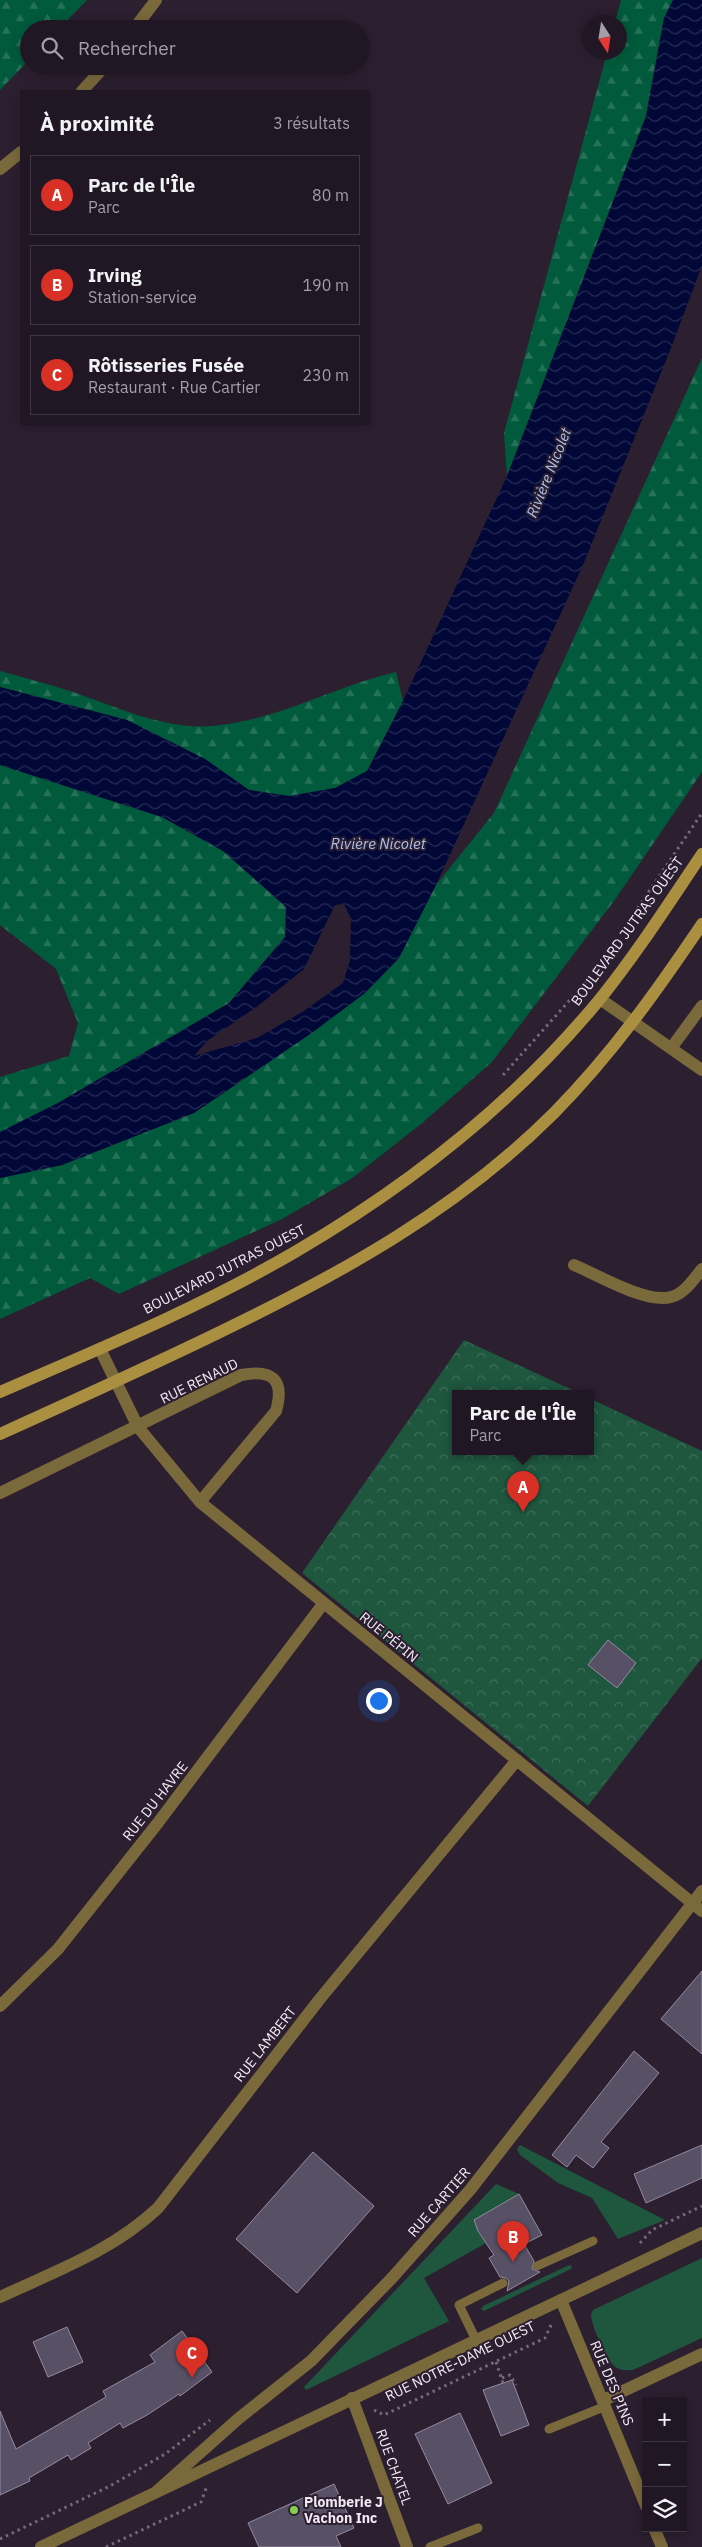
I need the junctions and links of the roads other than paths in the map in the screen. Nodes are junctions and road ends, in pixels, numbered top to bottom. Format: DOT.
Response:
graph roads {
  1 [pos="156,0"];
  2 [pos="141,20"];
  3 [pos="97,75"];
  4 [pos="83,90"];
  5 [pos="20,153"];
  6 [pos="0,169"];
  7 [pos="702,854"];
  8 [pos="702,924"];
  9 [pos="600,999"];
  10 [pos="702,1006"];
  11 [pos="635,1022"];
  12 [pos="672,1047"];
  13 [pos="702,1070"];
  14 [pos="574,1265"];
  15 [pos="702,1269"];
  16 [pos="100,1349"];
  17 [pos="116,1382"];
  18 [pos="0,1392"];
  19 [pos="138,1427"];
  20 [pos="0,1434"];
  21 [pos="0,1494"];
  22 [pos="200,1502"];
  23 [pos="323,1604"];
  24 [pos="517,1760"];
  25 [pos="702,1891"];
  26 [pos="697,1907"];
  27 [pos="0,2006"];
  28 [pos="702,2233"];
  29 [pos="593,2241"];
  30 [pos="536,2266"];
  31 [pos="503,2283"];
  32 [pos="0,2297"];
  33 [pos="561,2300"];
  34 [pos="476,2340"];
  35 [pos="702,2354"];
  36 [pos="352,2398"];
  37 [pos="605,2403"];
  38 [pos="549,2430"];
  39 [pos="156,2492"];
  40 [pos="642,2496"];
  41 [pos="478,2528"];
  42 [pos="656,2532"];
  43 [pos="40,2547"];
  44 [pos="407,2547"];
  45 [pos="430,2547"];
  46 [pos="662,2547"];
  1 -- 2 [label="street"];
  3 -- 4 [label="street"];
  5 -- 6 [label="street"];
  7 -- 9 [label="main road, BOULEVARD JUTRAS OUEST"];
  8 -- 11 [label="main road"];
  9 -- 11 [label="street"];
  9 -- 16 [label="main road, BOULEVARD JUTRAS OUEST"];
  10 -- 12 [label="street"];
  11 -- 12 [label="street"];
  11 -- 17 [label="main road"];
  12 -- 13 [label="street"];
  14 -- 15 [label="street"];
  16 -- 17 [label="street, RUE PÉPIN"];
  16 -- 18 [label="main road, BOULEVARD JUTRAS OUEST"];
  17 -- 19 [label="street, RUE PÉPIN"];
  17 -- 20 [label="main road"];
  19 -- 21 [label="street, RUE RENAUD"];
  19 -- 22 [label="street, RUE PÉPIN"];
  19 -- 22 [label="street, RUE RENAUD"];
  22 -- 23 [label="street, RUE PÉPIN"];
  23 -- 24 [label="street, RUE PÉPIN"];
  23 -- 27 [label="street, RUE DU HAVRE"];
  24 -- 26 [label="street, RUE PÉPIN"];
  24 -- 32 [label="street, RUE LAMBERT"];
  25 -- 26 [label="street, RUE CARTIER"];
  26 -- 39 [label="street, RUE CARTIER"];
  28 -- 33 [label="street, RUE NOTRE-DAME OUEST"];
  29 -- 30 [label="lane"];
  31 -- 34 [label="lane"];
  33 -- 34 [label="street, RUE NOTRE-DAME OUEST"];
  33 -- 37 [label="street, RUE DES PINS"];
  34 -- 36 [label="street, RUE NOTRE-DAME OUEST"];
  35 -- 37 [label="street"];
  36 -- 39 [label="street, RUE NOTRE-DAME OUEST"];
  36 -- 44 [label="street, RUE CHATEL"];
  37 -- 38 [label="lane"];
  37 -- 40 [label="street, RUE DES PINS"];
  39 -- 43 [label="street, RUE NOTRE-DAME OUEST"];
  41 -- 45 [label="lane"];
  42 -- 46 [label="street"];
}
